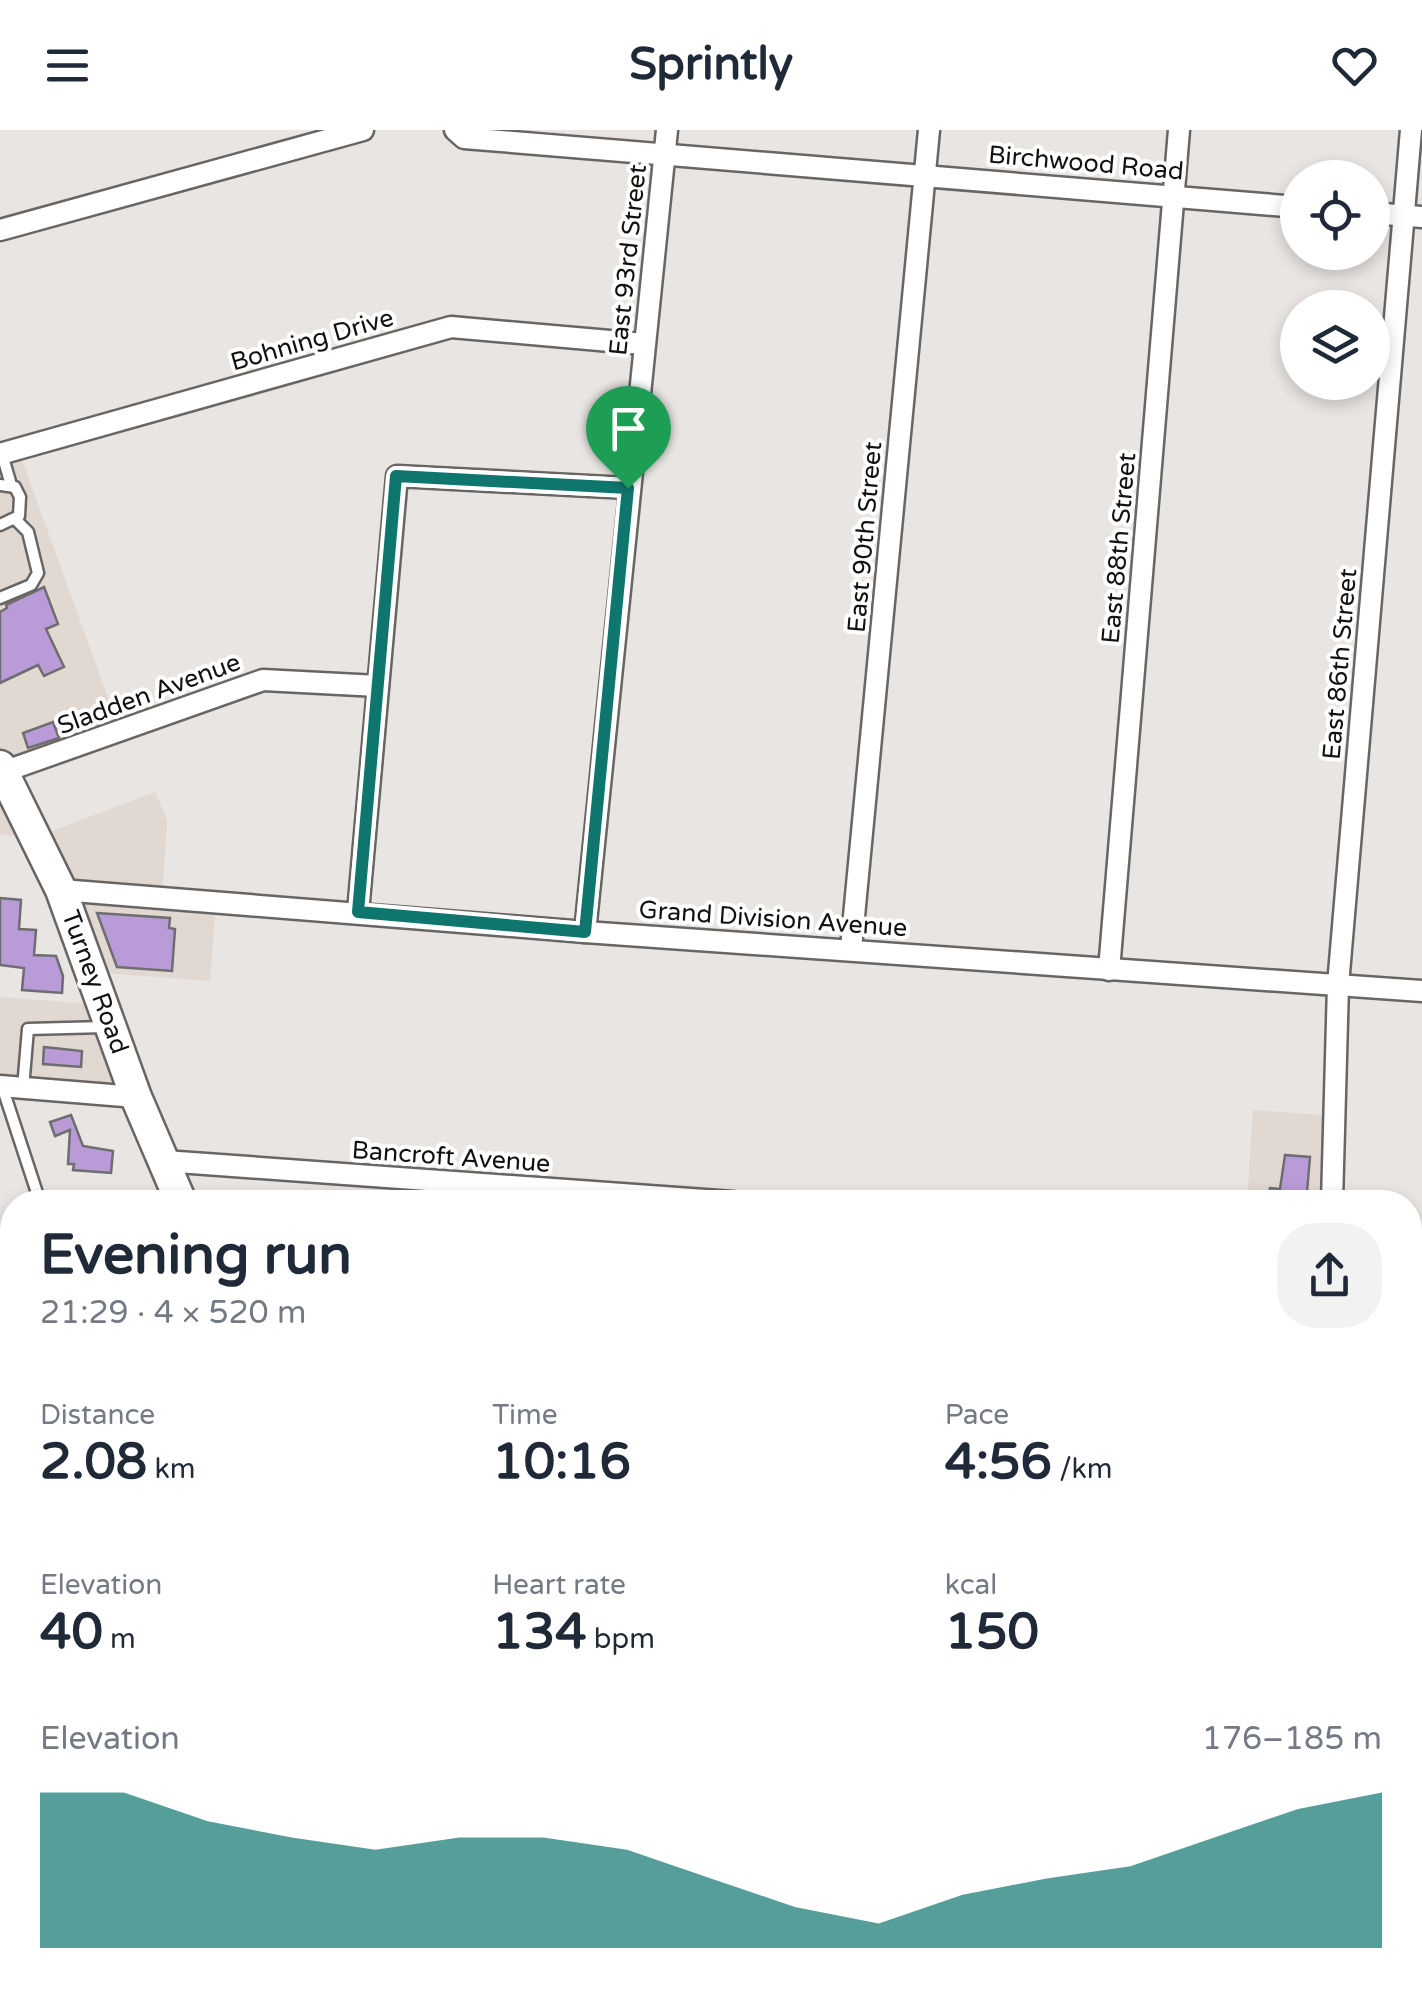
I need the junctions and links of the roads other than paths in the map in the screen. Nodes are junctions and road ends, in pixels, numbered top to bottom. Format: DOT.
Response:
graph roads {
  1 [pos="364,130"];
  2 [pos="455,130"];
  3 [pos="667,130"];
  4 [pos="929,130"];
  5 [pos="1178,130"];
  6 [pos="1410,130"];
  7 [pos="664,152"];
  8 [pos="924,175"];
  9 [pos="1173,196"];
  10 [pos="1280,205"];
  11 [pos="1413,217"];
  12 [pos="0,230"];
  13 [pos="644,344"];
  14 [pos="1,454"];
  15 [pos="5,485"];
  16 [pos="628,488"];
  17 [pos="16,519"];
  18 [pos="0,525"];
  19 [pos="0,598"];
  20 [pos="378,686"];
  21 [pos="1,770"];
  22 [pos="61,890"];
  23 [pos="358,912"];
  24 [pos="585,932"];
  25 [pos="851,948"];
  26 [pos="1109,970"];
  27 [pos="1338,985"];
  28 [pos="1422,991"];
  29 [pos="111,1026"];
  30 [pos="8,1086"];
  31 [pos="136,1097"];
  32 [pos="164,1161"];
  33 [pos="37,1190"];
  34 [pos="175,1190"];
  35 [pos="566,1190"];
  36 [pos="1332,1190"];
  1 -- 12 [label="street"];
  2 -- 7 [label="street, Birchwood Road"];
  3 -- 7 [label="street, East 93rd Street"];
  4 -- 8 [label="street, East 90th Street"];
  5 -- 9 [label="street, East 88th Street"];
  6 -- 11 [label="street, East 86th Street"];
  7 -- 8 [label="street, Birchwood Road"];
  7 -- 13 [label="street, East 93rd Street"];
  8 -- 9 [label="street, Birchwood Road"];
  8 -- 25 [label="street, East 90th Street"];
  9 -- 10 [label="street, Birchwood Road"];
  9 -- 26 [label="street, East 88th Street"];
  11 -- 27 [label="street, East 86th Street"];
  13 -- 14 [label="street, Bohning Drive"];
  13 -- 16 [label="street, East 93rd Street"];
  14 -- 15 [label="lane"];
  15 -- 17 [label="lane"];
  16 -- 20 [label="street"];
  16 -- 24 [label="street, East 93rd Street"];
  17 -- 18 [label="lane"];
  17 -- 19 [label="lane"];
  20 -- 21 [label="street, Sladden Avenue"];
  20 -- 23 [label="street"];
  21 -- 22 [label="main road, Turney Road"];
  22 -- 23 [label="street, Grand Division Avenue"];
  22 -- 29 [label="main road, Turney Road"];
  23 -- 24 [label="street, Grand Division Avenue"];
  24 -- 25 [label="street, Grand Division Avenue"];
  25 -- 26 [label="street, Grand Division Avenue"];
  26 -- 27 [label="street, Grand Division Avenue"];
  27 -- 28 [label="street, Grand Division Avenue"];
  27 -- 36 [label="street, East 86th Street"];
  29 -- 30 [label="lane"];
  29 -- 31 [label="main road, Turney Road"];
  30 -- 31 [label="street"];
  30 -- 33 [label="lane"];
  31 -- 32 [label="main road, Turney Road"];
  32 -- 34 [label="main road, Turney Road"];
  32 -- 35 [label="street, Bancroft Avenue"];
}
